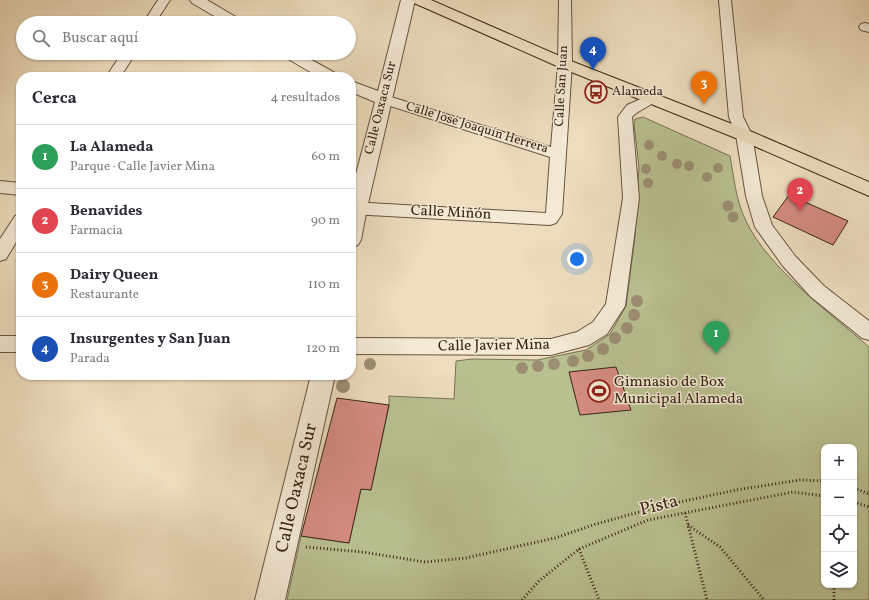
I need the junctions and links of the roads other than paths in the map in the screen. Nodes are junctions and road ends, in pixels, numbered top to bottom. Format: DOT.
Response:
graph roads {
  1 [pos="164,0"];
  2 [pos="197,0"];
  3 [pos="408,0"];
  4 [pos="419,0"];
  5 [pos="565,0"];
  6 [pos="725,0"];
  7 [pos="154,16"];
  8 [pos="224,16"];
  9 [pos="125,60"];
  10 [pos="301,60"];
  11 [pos="565,64"];
  12 [pos="117,72"];
  13 [pos="322,72"];
  14 [pos="356,88"];
  15 [pos="383,99"];
  16 [pos="650,99"];
  17 [pos="744,135"];
  18 [pos="558,154"];
  19 [pos="0,188"];
  20 [pos="16,189"];
  21 [pos="869,189"];
  22 [pos="356,200"];
  23 [pos="356,208"];
  24 [pos="550,219"];
  25 [pos="16,228"];
  26 [pos="0,254"];
  27 [pos="869,332"];
  28 [pos="0,344"];
  29 [pos="16,344"];
  30 [pos="356,346"];
  31 [pos="322,380"];
  32 [pos="270,600"];
  1 -- 7 [label="street"];
  2 -- 8 [label="street"];
  3 -- 15 [label="street, Calle Oaxaca Sur"];
  4 -- 11 [label="highway"];
  5 -- 11 [label="street, Calle San Juan"];
  6 -- 17 [label="street"];
  9 -- 12 [label="street"];
  10 -- 13 [label="street"];
  11 -- 16 [label="highway"];
  11 -- 18 [label="street, Calle San Juan"];
  14 -- 15 [label="street, Calle José Joaquín Herrera"];
  15 -- 18 [label="street, Calle José Joaquín Herrera"];
  15 -- 22 [label="street, Calle Oaxaca Sur"];
  16 -- 17 [label="highway"];
  16 -- 30 [label="street, Calle Javier Mina"];
  17 -- 21 [label="highway"];
  17 -- 27 [label="street"];
  18 -- 24 [label="street, Calle San Juan"];
  19 -- 20 [label="street"];
  23 -- 24 [label="street, Calle Miñón"];
  25 -- 26 [label="street"];
  28 -- 29 [label="street"];
  31 -- 32 [label="street, Calle Oaxaca Sur"];
}
